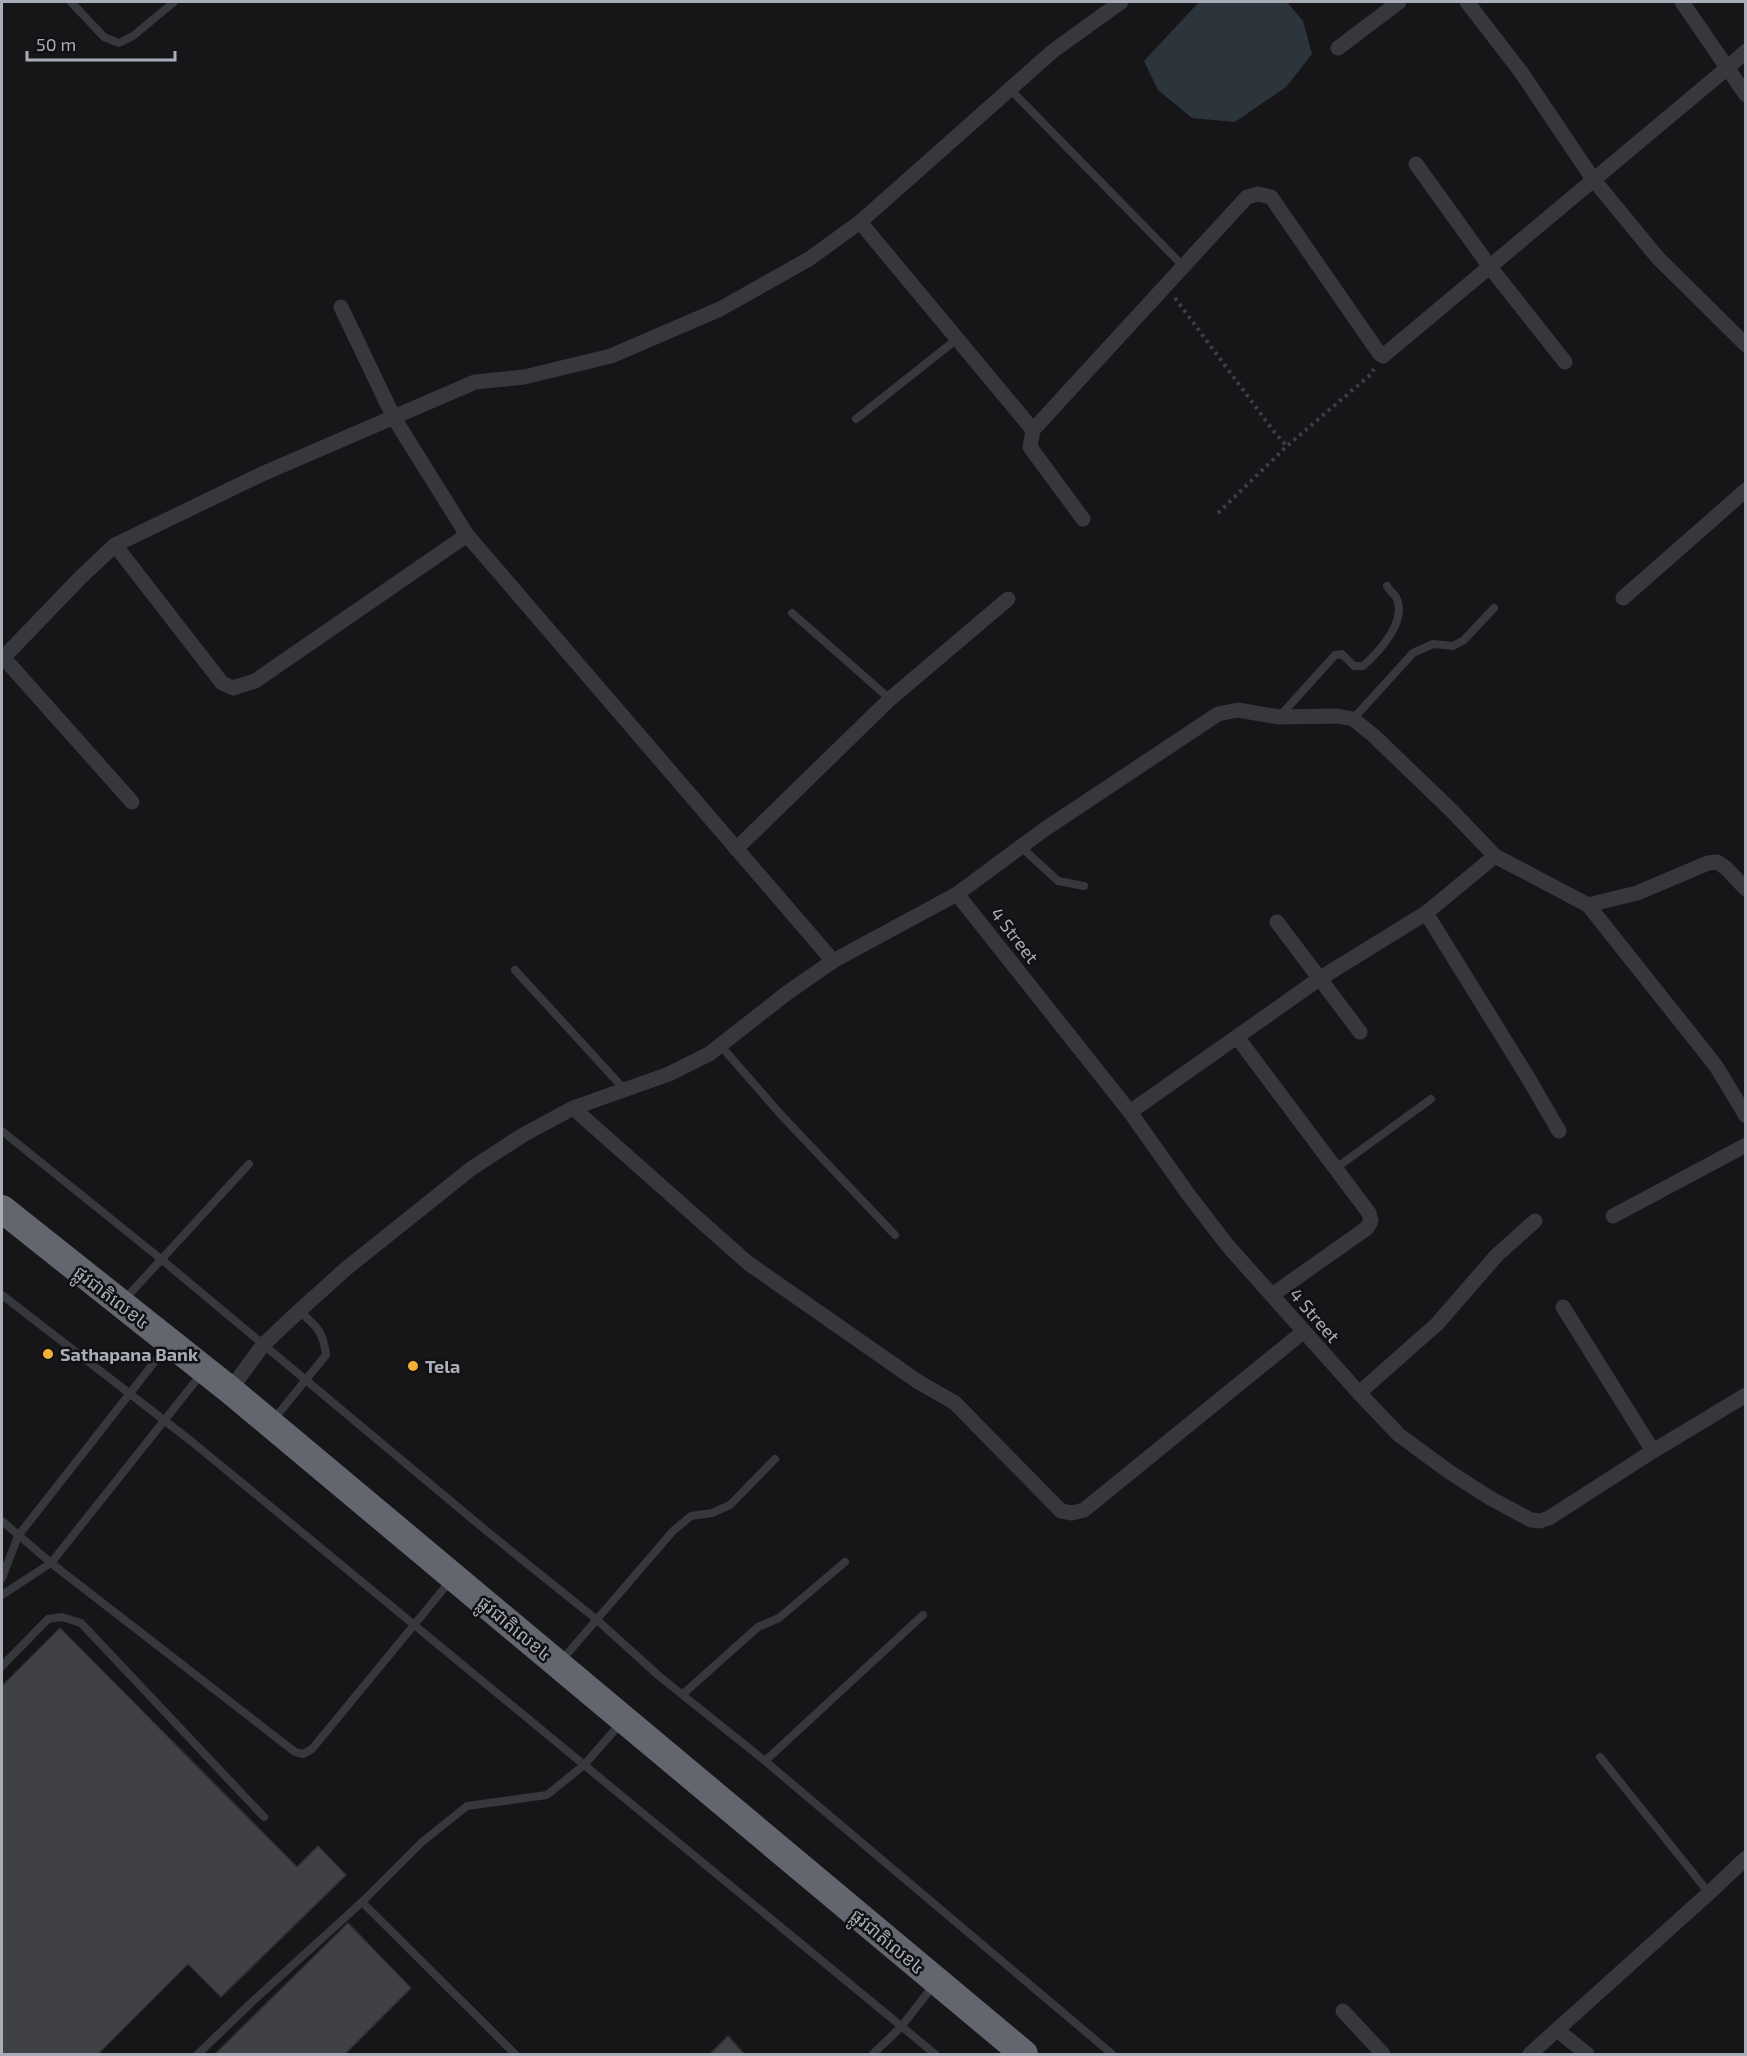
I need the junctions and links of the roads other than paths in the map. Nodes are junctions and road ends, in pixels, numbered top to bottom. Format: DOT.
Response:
graph roads {
  1 [pos="71,2"];
  2 [pos="174,2"];
  3 [pos="1121,2"];
  4 [pos="1399,2"];
  5 [pos="1467,2"];
  6 [pos="1682,2"];
  7 [pos="1338,48"];
  8 [pos="1746,51"];
  9 [pos="1726,69"];
  10 [pos="1009,88"];
  11 [pos="1746,95"];
  12 [pos="1416,164"];
  13 [pos="1593,179"];
  14 [pos="861,222"];
  15 [pos="1183,266"];
  16 [pos="1490,267"];
  17 [pos="341,307"];
  18 [pos="957,339"];
  19 [pos="1746,345"];
  20 [pos="1564,362"];
  21 [pos="394,418"];
  22 [pos="856,419"];
  23 [pos="1033,430"];
  24 [pos="1746,490"];
  25 [pos="1083,519"];
  26 [pos="467,535"];
  27 [pos="115,545"];
  28 [pos="1387,586"];
  29 [pos="1623,598"];
  30 [pos="1008,599"];
  31 [pos="1494,608"];
  32 [pos="792,613"];
  33 [pos="2,657"];
  34 [pos="890,699"];
  35 [pos="1279,717"];
  36 [pos="1353,719"];
  37 [pos="132,802"];
  38 [pos="1021,847"];
  39 [pos="736,849"];
  40 [pos="1495,856"];
  41 [pos="1084,886"];
  42 [pos="1746,889"];
  43 [pos="957,894"];
  44 [pos="1588,905"];
  45 [pos="1426,913"];
  46 [pos="1277,922"];
  47 [pos="833,961"];
  48 [pos="515,970"];
  49 [pos="1319,979"];
  50 [pos="1360,1032"];
  51 [pos="1238,1037"];
  52 [pos="720,1045"];
  53 [pos="626,1091"];
  54 [pos="1431,1099"];
  55 [pos="573,1108"];
  56 [pos="1130,1112"];
  57 [pos="1746,1116"];
  58 [pos="2,1131"];
  59 [pos="1559,1131"];
  60 [pos="1746,1144"];
  61 [pos="249,1164"];
  62 [pos="1336,1168"];
  63 [pos="2,1209"];
  64 [pos="1612,1216"];
  65 [pos="1535,1221"];
  66 [pos="895,1235"];
  67 [pos="161,1259"];
  68 [pos="2,1295"];
  69 [pos="1272,1295"];
  70 [pos="121,1303"];
  71 [pos="1563,1307"];
  72 [pos="299,1311"];
  73 [pos="1303,1332"];
  74 [pos="170,1342"];
  75 [pos="263,1345"];
  76 [pos="205,1369"];
  77 [pos="306,1381"];
  78 [pos="230,1390"];
  79 [pos="1359,1393"];
  80 [pos="130,1394"];
  81 [pos="1746,1395"];
  82 [pos="165,1422"];
  83 [pos="270,1423"];
  84 [pos="1653,1451"];
  85 [pos="775,1459"];
  86 [pos="2,1521"];
  87 [pos="18,1536"];
  88 [pos="845,1562"];
  89 [pos="51,1563"];
  90 [pos="453,1577"];
  91 [pos="2,1578"];
  92 [pos="2,1595"];
  93 [pos="923,1615"];
  94 [pos="596,1619"];
  95 [pos="415,1624"];
  96 [pos="559,1665"];
  97 [pos="2,1666"];
  98 [pos="683,1694"];
  99 [pos="624,1719"];
  100 [pos="1600,1757"];
  101 [pos="765,1761"];
  102 [pos="584,1765"];
  103 [pos="264,1817"];
  104 [pos="1746,1858"];
  105 [pos="1709,1893"];
  106 [pos="362,1902"];
  107 [pos="936,1981"];
  108 [pos="1343,2011"];
  109 [pos="901,2027"];
  110 [pos="1557,2030"];
  111 [pos="198,2055"];
  112 [pos="515,2055"];
  113 [pos="873,2055"];
  114 [pos="935,2055"];
  115 [pos="1024,2055"];
  116 [pos="1112,2055"];
  117 [pos="1383,2055"];
  118 [pos="1530,2055"];
  119 [pos="1587,2055"];
  1 -- 2 [label="lane"];
  3 -- 10 [label="street"];
  4 -- 7 [label="street"];
  5 -- 13 [label="street"];
  6 -- 9 [label="street"];
  8 -- 9 [label="street"];
  9 -- 11 [label="street"];
  9 -- 13 [label="street"];
  10 -- 14 [label="street"];
  10 -- 15 [label="lane"];
  12 -- 16 [label="street"];
  13 -- 16 [label="street"];
  13 -- 19 [label="street"];
  14 -- 18 [label="street"];
  14 -- 21 [label="street"];
  15 -- 16 [label="street"];
  15 -- 23 [label="street"];
  16 -- 20 [label="street"];
  17 -- 21 [label="street"];
  18 -- 22 [label="lane"];
  18 -- 23 [label="street"];
  21 -- 26 [label="street"];
  21 -- 27 [label="street"];
  23 -- 25 [label="street"];
  24 -- 29 [label="street"];
  26 -- 27 [label="street"];
  26 -- 39 [label="street"];
  27 -- 33 [label="street"];
  28 -- 35 [label="lane"];
  30 -- 34 [label="street"];
  31 -- 36 [label="lane"];
  32 -- 34 [label="lane"];
  33 -- 37 [label="street"];
  34 -- 39 [label="street"];
  35 -- 36 [label="street"];
  35 -- 38 [label="street"];
  36 -- 40 [label="street"];
  38 -- 41 [label="lane"];
  38 -- 43 [label="street"];
  39 -- 47 [label="street"];
  40 -- 44 [label="street"];
  40 -- 45 [label="street"];
  42 -- 44 [label="street"];
  43 -- 47 [label="street"];
  43 -- 56 [label="street, 4 Street"];
  44 -- 57 [label="street"];
  45 -- 49 [label="street"];
  45 -- 59 [label="street"];
  46 -- 49 [label="street"];
  47 -- 52 [label="street"];
  48 -- 53 [label="lane"];
  49 -- 50 [label="street"];
  49 -- 51 [label="street"];
  51 -- 56 [label="street"];
  51 -- 62 [label="street"];
  52 -- 53 [label="street"];
  52 -- 66 [label="lane"];
  53 -- 55 [label="street"];
  54 -- 62 [label="lane"];
  55 -- 72 [label="street"];
  55 -- 73 [label="street"];
  56 -- 69 [label="street, 4 Street"];
  58 -- 67 [label="lane"];
  60 -- 64 [label="street"];
  61 -- 67 [label="lane"];
  62 -- 69 [label="street"];
  63 -- 70 [label="highway, ផ្លូវជាតិលេខ៤"];
  65 -- 79 [label="street"];
  67 -- 70 [label="lane"];
  67 -- 75 [label="lane"];
  68 -- 80 [label="lane"];
  69 -- 73 [label="street, 4 Street"];
  70 -- 74 [label="highway, ផ្លូវជាតិលេខ៤"];
  71 -- 84 [label="street"];
  72 -- 75 [label="street"];
  72 -- 77 [label="lane"];
  73 -- 79 [label="street, 4 Street"];
  74 -- 76 [label="highway, ផ្លូវជាតិលេខ៤"];
  74 -- 80 [label="lane"];
  75 -- 77 [label="lane"];
  75 -- 78 [label="street"];
  76 -- 78 [label="highway, ផ្លូវជាតិលេខ៤"];
  76 -- 82 [label="lane"];
  77 -- 83 [label="lane"];
  77 -- 94 [label="lane"];
  78 -- 83 [label="highway, ផ្លូវជាតិលេខ៤"];
  79 -- 84 [label="street, 4 Street"];
  80 -- 82 [label="lane"];
  80 -- 87 [label="lane"];
  81 -- 84 [label="street, 4 Street"];
  82 -- 89 [label="lane"];
  82 -- 95 [label="lane"];
  83 -- 90 [label="highway, ផ្លូវជាតិលេខ៤"];
  85 -- 94 [label="lane"];
  86 -- 87 [label="lane"];
  87 -- 89 [label="lane"];
  87 -- 91 [label="lane"];
  88 -- 98 [label="lane"];
  89 -- 92 [label="lane"];
  89 -- 95 [label="lane"];
  90 -- 95 [label="lane"];
  90 -- 96 [label="highway, ផ្លូវជាតិលេខ៤"];
  93 -- 101 [label="lane"];
  94 -- 96 [label="lane"];
  94 -- 98 [label="lane"];
  95 -- 102 [label="lane"];
  96 -- 99 [label="highway, ផ្លូវជាតិលេខ៤"];
  97 -- 103 [label="lane"];
  98 -- 101 [label="lane"];
  99 -- 102 [label="lane"];
  99 -- 107 [label="highway, ផ្លូវជាតិលេខ៤"];
  100 -- 105 [label="lane"];
  101 -- 116 [label="lane"];
  102 -- 106 [label="lane"];
  102 -- 109 [label="lane"];
  104 -- 105 [label="street"];
  105 -- 110 [label="street"];
  106 -- 111 [label="lane"];
  106 -- 112 [label="lane"];
  107 -- 109 [label="lane"];
  107 -- 115 [label="highway, ផ្លូវជាតិលេខ៤"];
  108 -- 117 [label="street"];
  109 -- 113 [label="lane"];
  109 -- 114 [label="lane"];
  110 -- 118 [label="street"];
  110 -- 119 [label="street"];
}
